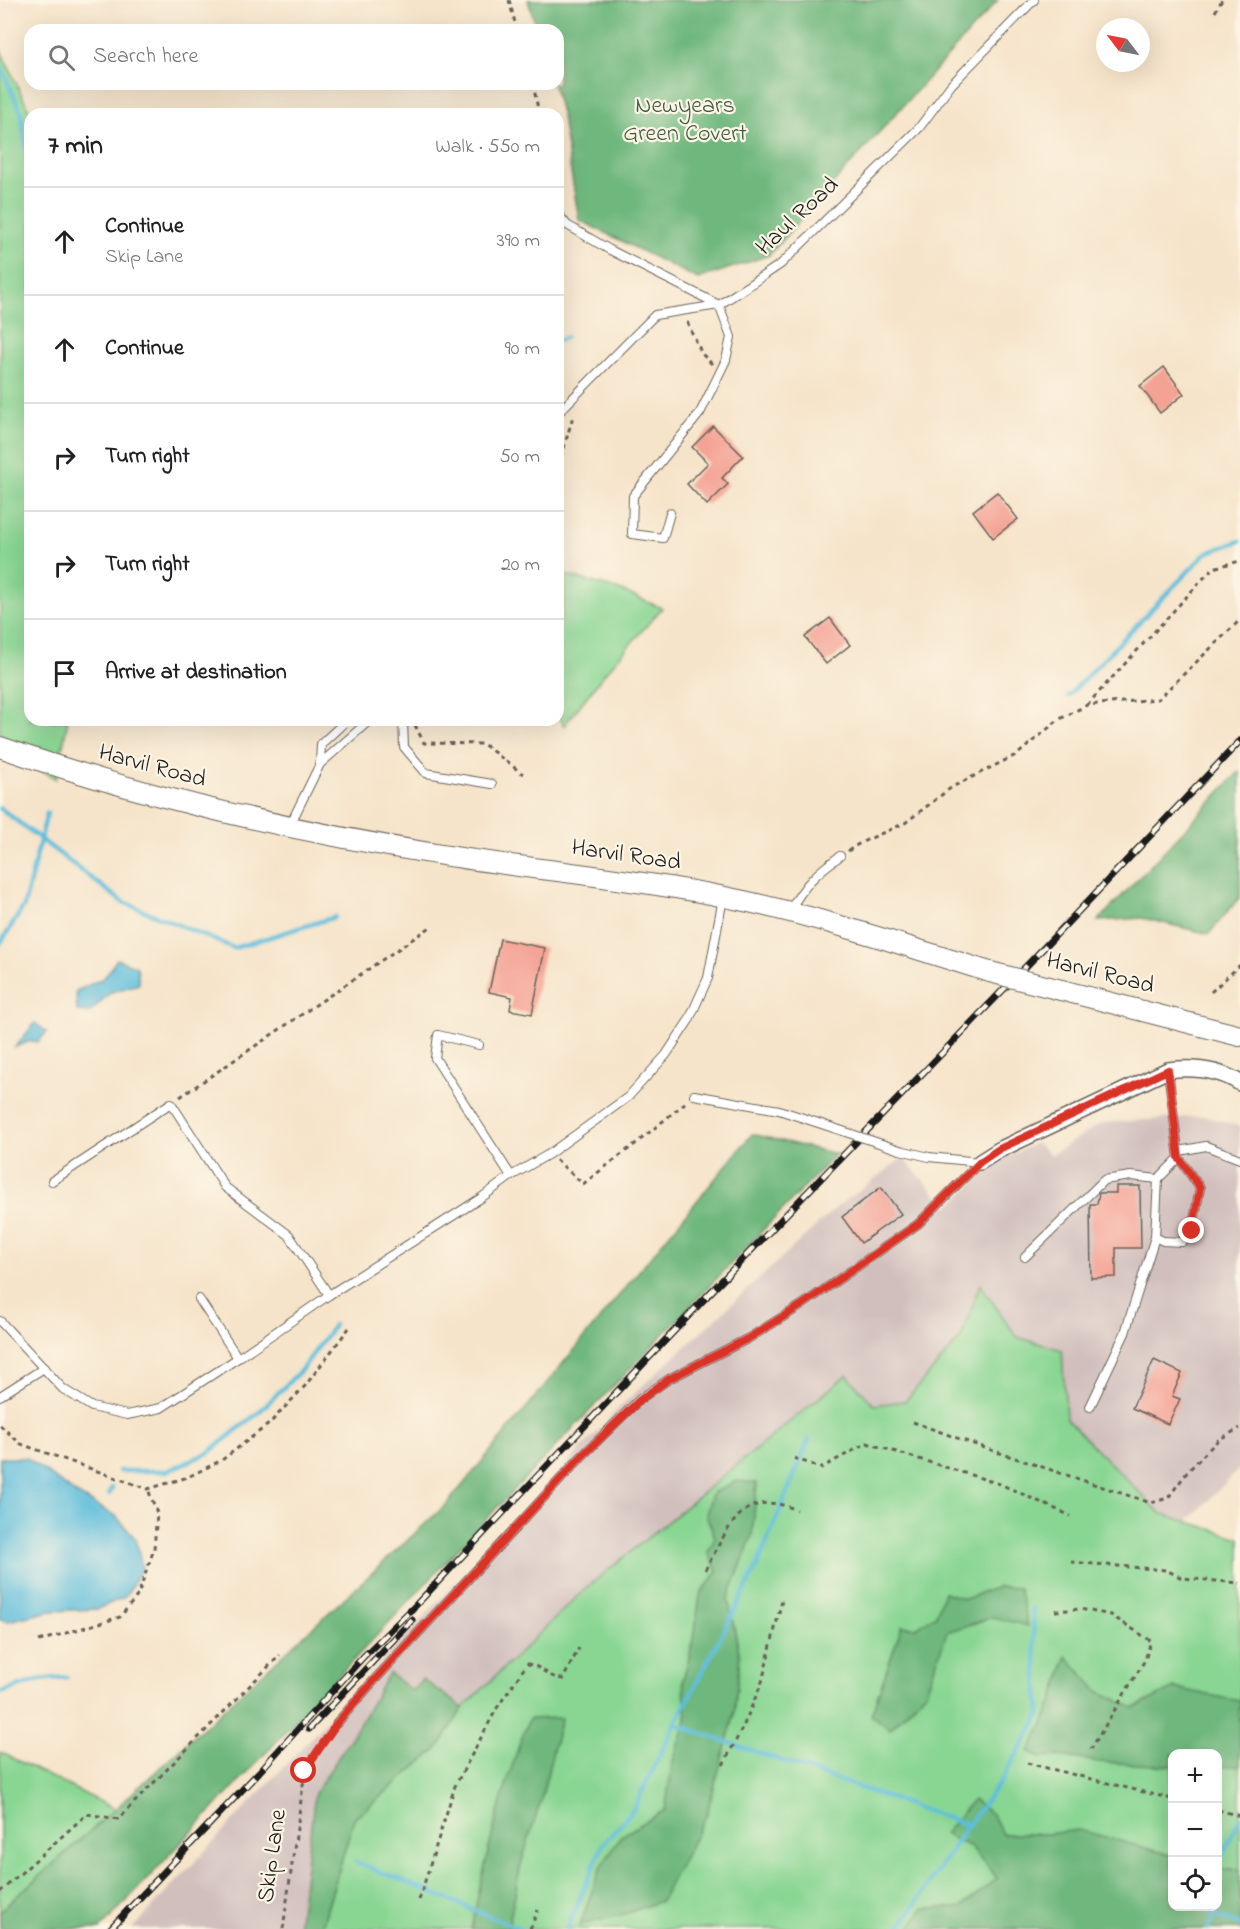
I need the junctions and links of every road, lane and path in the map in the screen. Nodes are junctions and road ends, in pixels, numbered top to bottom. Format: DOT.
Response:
graph roads {
  1 [pos="509,0"];
  2 [pos="1034,0"];
  3 [pos="1222,0"];
  4 [pos="1215,12"];
  5 [pos="515,24"];
  6 [pos="534,90"];
  7 [pos="538,108"];
  8 [pos="564,221"];
  9 [pos="719,305"];
  10 [pos="686,320"];
  11 [pos="720,372"];
  12 [pos="564,406"];
  13 [pos="579,409"];
  14 [pos="564,446"];
  15 [pos="670,513"];
  16 [pos="1240,561"];
  17 [pos="1240,620"];
  18 [pos="1087,705"];
  19 [pos="340,726"];
  20 [pos="363,726"];
  21 [pos="403,726"];
  22 [pos="416,726"];
  23 [pos="0,747"];
  24 [pos="320,764"];
  25 [pos="523,774"];
  26 [pos="492,784"];
  27 [pos="290,826"];
  28 [pos="840,856"];
  29 [pos="723,897"];
  30 [pos="789,911"];
  31 [pos="432,926"];
  32 [pos="1240,964"];
  33 [pos="1211,992"];
  34 [pos="1240,1036"];
  35 [pos="479,1046"];
  36 [pos="1168,1070"];
  37 [pos="1240,1083"];
  38 [pos="694,1095"];
  39 [pos="171,1103"];
  40 [pos="549,1154"];
  41 [pos="1179,1155"];
  42 [pos="1240,1159"];
  43 [pos="980,1162"];
  44 [pos="511,1176"];
  45 [pos="1158,1179"];
  46 [pos="52,1181"];
  47 [pos="1155,1237"];
  48 [pos="1024,1257"];
  49 [pos="329,1295"];
  50 [pos="199,1299"];
  51 [pos="0,1321"];
  52 [pos="349,1328"];
  53 [pos="238,1358"];
  54 [pos="44,1368"];
  55 [pos="0,1396"];
  56 [pos="1090,1407"];
  57 [pos="913,1422"];
  58 [pos="0,1425"];
  59 [pos="1240,1428"];
  60 [pos="794,1458"];
  61 [pos="148,1489"];
  62 [pos="797,1510"];
  63 [pos="1071,1516"];
  64 [pos="1071,1562"];
  65 [pos="705,1570"];
  66 [pos="1240,1583"];
  67 [pos="782,1600"];
  68 [pos="1054,1611"];
  69 [pos="39,1641"];
  70 [pos="579,1648"];
  71 [pos="280,1655"];
  72 [pos="337,1723"];
  73 [pos="1091,1749"];
  74 [pos="1027,1763"];
  75 [pos="723,1765"];
  76 [pos="1168,1798"];
  77 [pos="1222,1811"];
  78 [pos="1240,1816"];
  79 [pos="0,1892"];
  80 [pos="420,1898"];
  81 [pos="538,1910"];
  82 [pos="531,1928"];
  83 [pos="283,1929"];
  1 -- 5 [label="path"];
  2 -- 9 [label="lane, Haul Road"];
  3 -- 4 [label="path"];
  6 -- 7 [label="path"];
  8 -- 9 [label="lane"];
  9 -- 11 [label="lane"];
  9 -- 12 [label="lane, Haul Road"];
  10 -- 11 [label="path"];
  11 -- 15 [label="lane"];
  13 -- 14 [label="path"];
  16 -- 18 [label="path"];
  17 -- 18 [label="path"];
  18 -- 28 [label="path"];
  19 -- 24 [label="lane"];
  20 -- 24 [label="lane"];
  21 -- 26 [label="lane"];
  22 -- 25 [label="path"];
  23 -- 27 [label="street, Harvil Road"];
  24 -- 27 [label="lane"];
  27 -- 29 [label="street, Harvil Road"];
  28 -- 30 [label="lane"];
  29 -- 30 [label="street, Harvil Road"];
  29 -- 40 [label="lane"];
  30 -- 34 [label="street, Harvil Road, bridge"];
  31 -- 39 [label="path"];
  32 -- 33 [label="path"];
  35 -- 44 [label="lane"];
  36 -- 37 [label="street"];
  36 -- 41 [label="lane"];
  36 -- 43 [label="street"];
  38 -- 40 [label="path"];
  38 -- 43 [label="lane, bridge"];
  39 -- 46 [label="lane"];
  39 -- 49 [label="lane"];
  40 -- 44 [label="lane"];
  41 -- 42 [label="lane"];
  41 -- 45 [label="lane"];
  41 -- 47 [label="lane"];
  43 -- 72 [label="lane"];
  44 -- 49 [label="lane"];
  45 -- 47 [label="lane"];
  45 -- 48 [label="lane"];
  47 -- 56 [label="lane"];
  49 -- 53 [label="lane"];
  50 -- 53 [label="lane"];
  51 -- 54 [label="lane"];
  52 -- 61 [label="path"];
  53 -- 54 [label="lane"];
  54 -- 55 [label="lane"];
  57 -- 59 [label="path"];
  58 -- 61 [label="path"];
  60 -- 63 [label="path"];
  61 -- 69 [label="path"];
  62 -- 65 [label="path"];
  64 -- 66 [label="path"];
  67 -- 75 [label="path"];
  68 -- 73 [label="path"];
  70 -- 80 [label="path"];
  71 -- 79 [label="path"];
  72 -- 83 [label="path, Skip Lane"];
  74 -- 76 [label="path"];
  77 -- 78 [label="path"];
  81 -- 82 [label="path"];
}
